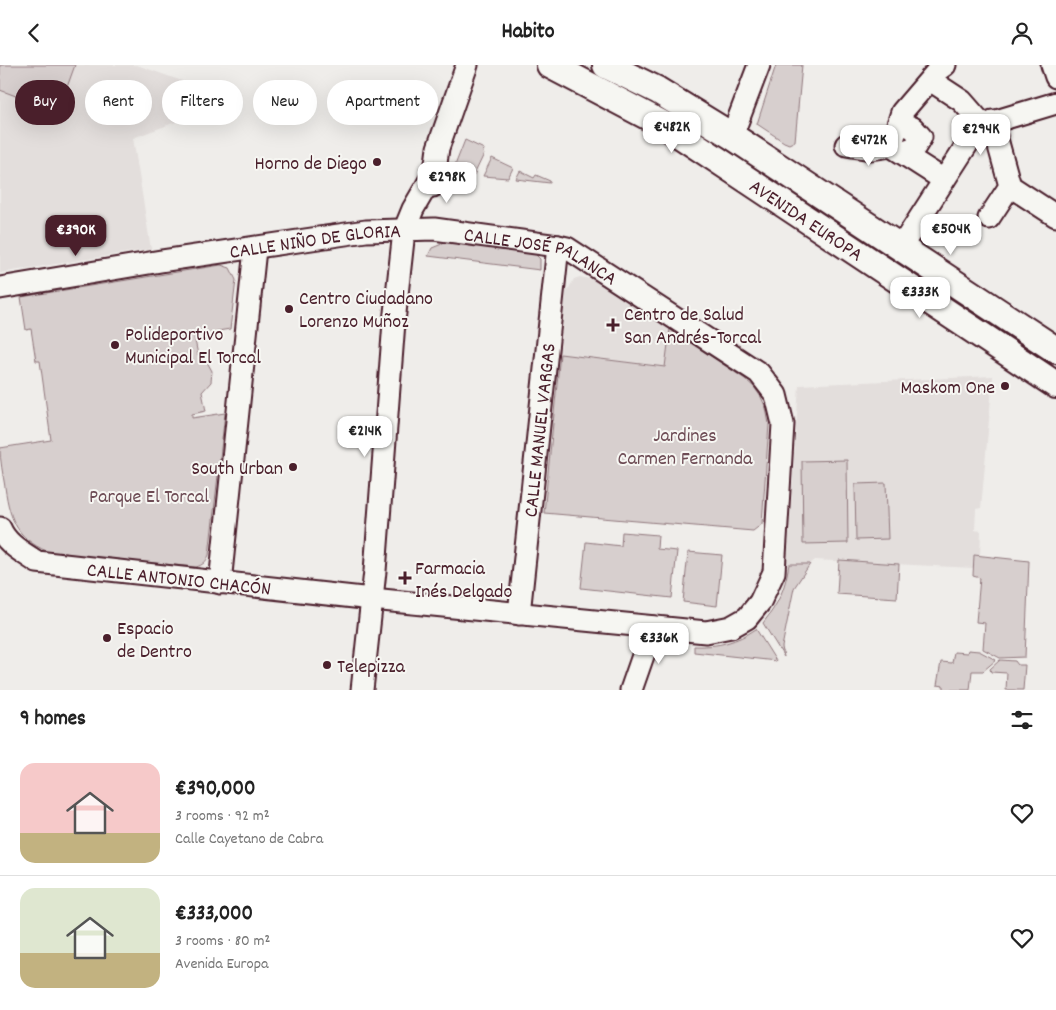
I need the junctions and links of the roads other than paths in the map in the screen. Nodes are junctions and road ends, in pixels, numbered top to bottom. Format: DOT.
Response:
graph roads {
  1 [pos="467,65"];
  2 [pos="550,65"];
  3 [pos="606,65"];
  4 [pos="759,65"];
  5 [pos="945,65"];
  6 [pos="952,65"];
  7 [pos="1052,65"];
  8 [pos="1056,77"];
  9 [pos="930,80"];
  10 [pos="962,101"];
  11 [pos="1056,103"];
  12 [pos="987,123"];
  13 [pos="732,136"];
  14 [pos="846,145"];
  15 [pos="896,149"];
  16 [pos="944,180"];
  17 [pos="1009,189"];
  18 [pos="1056,217"];
  19 [pos="989,218"];
  20 [pos="413,230"];
  21 [pos="558,246"];
  22 [pos="901,247"];
  23 [pos="255,249"];
  24 [pos="0,288"];
  25 [pos="1056,350"];
  26 [pos="1056,385"];
  27 [pos="0,528"];
  28 [pos="220,583"];
  29 [pos="372,599"];
  30 [pos="519,614"];
  31 [pos="653,627"];
  32 [pos="362,690"];
  33 [pos="632,690"];
  1 -- 20 [label="street, CALLE NIÑO DE GLORIA"];
  2 -- 26 [label="main road, AVENIDA EUROPA"];
  3 -- 13 [label="main road, AVENIDA EUROPA"];
  4 -- 13 [label="street"];
  5 -- 9 [label="street"];
  6 -- 10 [label="street"];
  7 -- 8 [label="street"];
  9 -- 10 [label="street"];
  9 -- 15 [label="street"];
  10 -- 12 [label="street"];
  11 -- 12 [label="street"];
  12 -- 16 [label="street"];
  12 -- 17 [label="street"];
  13 -- 22 [label="main road, AVENIDA EUROPA"];
  14 -- 15 [label="street"];
  15 -- 16 [label="street"];
  16 -- 22 [label="street"];
  17 -- 18 [label="street"];
  17 -- 19 [label="street"];
  20 -- 21 [label="street, CALLE JOSÉ PALANCA"];
  20 -- 23 [label="street, CALLE NIÑO DE GLORIA"];
  20 -- 29 [label="street"];
  21 -- 30 [label="street, CALLE MANUEL VARGAS"];
  21 -- 31 [label="street, CALLE JOSÉ PALANCA"];
  22 -- 25 [label="main road, AVENIDA EUROPA"];
  23 -- 24 [label="street, CALLE NIÑO DE GLORIA"];
  23 -- 28 [label="street"];
  27 -- 28 [label="street, CALLE ANTONIO CHACÓN"];
  28 -- 29 [label="street, CALLE ANTONIO CHACÓN"];
  29 -- 30 [label="street, CALLE JOSÉ PALANCA"];
  29 -- 32 [label="street"];
  30 -- 31 [label="street, CALLE JOSÉ PALANCA"];
  31 -- 33 [label="street"];
}
